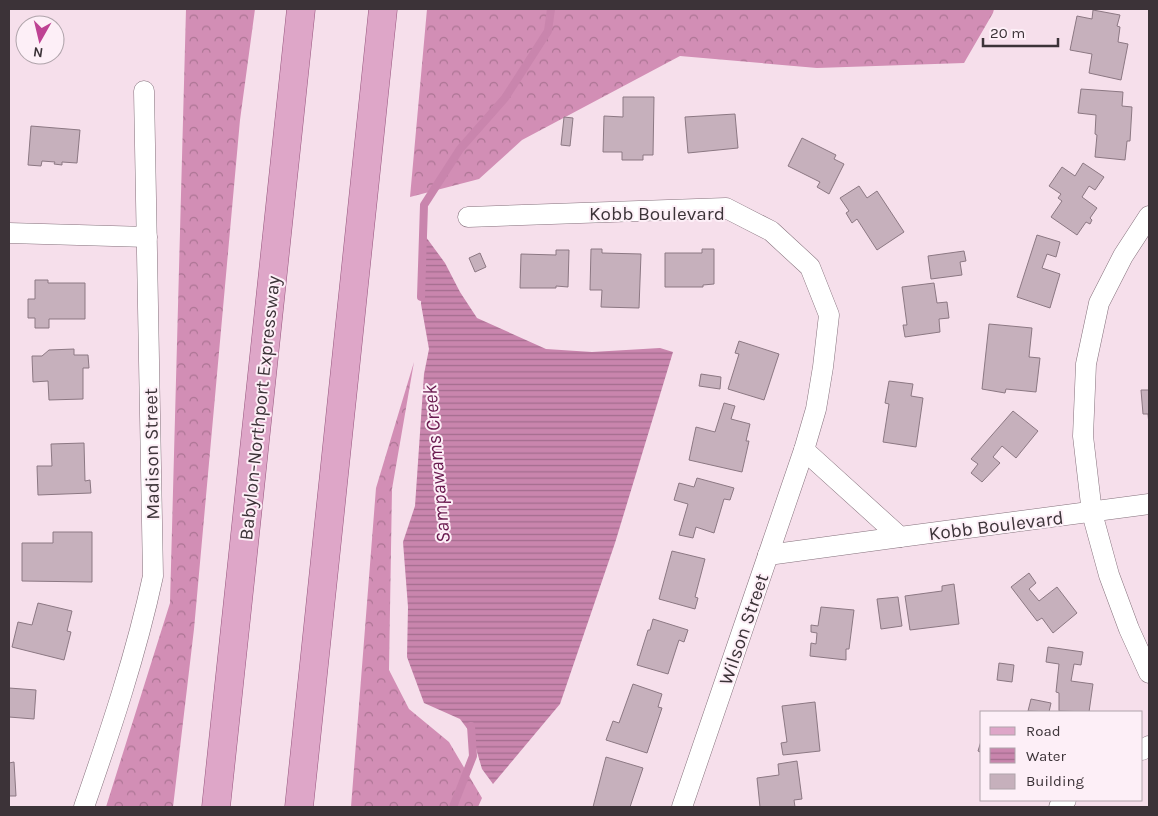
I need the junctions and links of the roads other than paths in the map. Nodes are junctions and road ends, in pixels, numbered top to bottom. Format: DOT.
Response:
graph roads {
  1 [pos="301,9"];
  2 [pos="383,9"];
  3 [pos="144,91"];
  4 [pos="1149,216"];
  5 [pos="468,217"];
  6 [pos="9,233"];
  7 [pos="147,237"];
  8 [pos="804,450"];
  9 [pos="1149,504"];
  10 [pos="1092,513"];
  11 [pos="900,537"];
  12 [pos="768,555"];
  13 [pos="1149,673"];
  14 [pos="84,807"];
  15 [pos="216,807"];
  16 [pos="299,807"];
  17 [pos="682,807"];
  1 -- 15 [label="main road, Babylon-Northport Expressway"];
  2 -- 16 [label="main road"];
  3 -- 7 [label="street, Madison Street"];
  4 -- 10 [label="street"];
  5 -- 8 [label="street, Kobb Boulevard"];
  6 -- 7 [label="street"];
  7 -- 14 [label="street, Madison Street"];
  8 -- 11 [label="street"];
  8 -- 12 [label="street, Wilson Street"];
  9 -- 10 [label="street, Kobb Boulevard"];
  10 -- 11 [label="street, Kobb Boulevard"];
  10 -- 13 [label="street"];
  11 -- 12 [label="street, Kobb Boulevard"];
  12 -- 17 [label="street, Wilson Street"];
}
